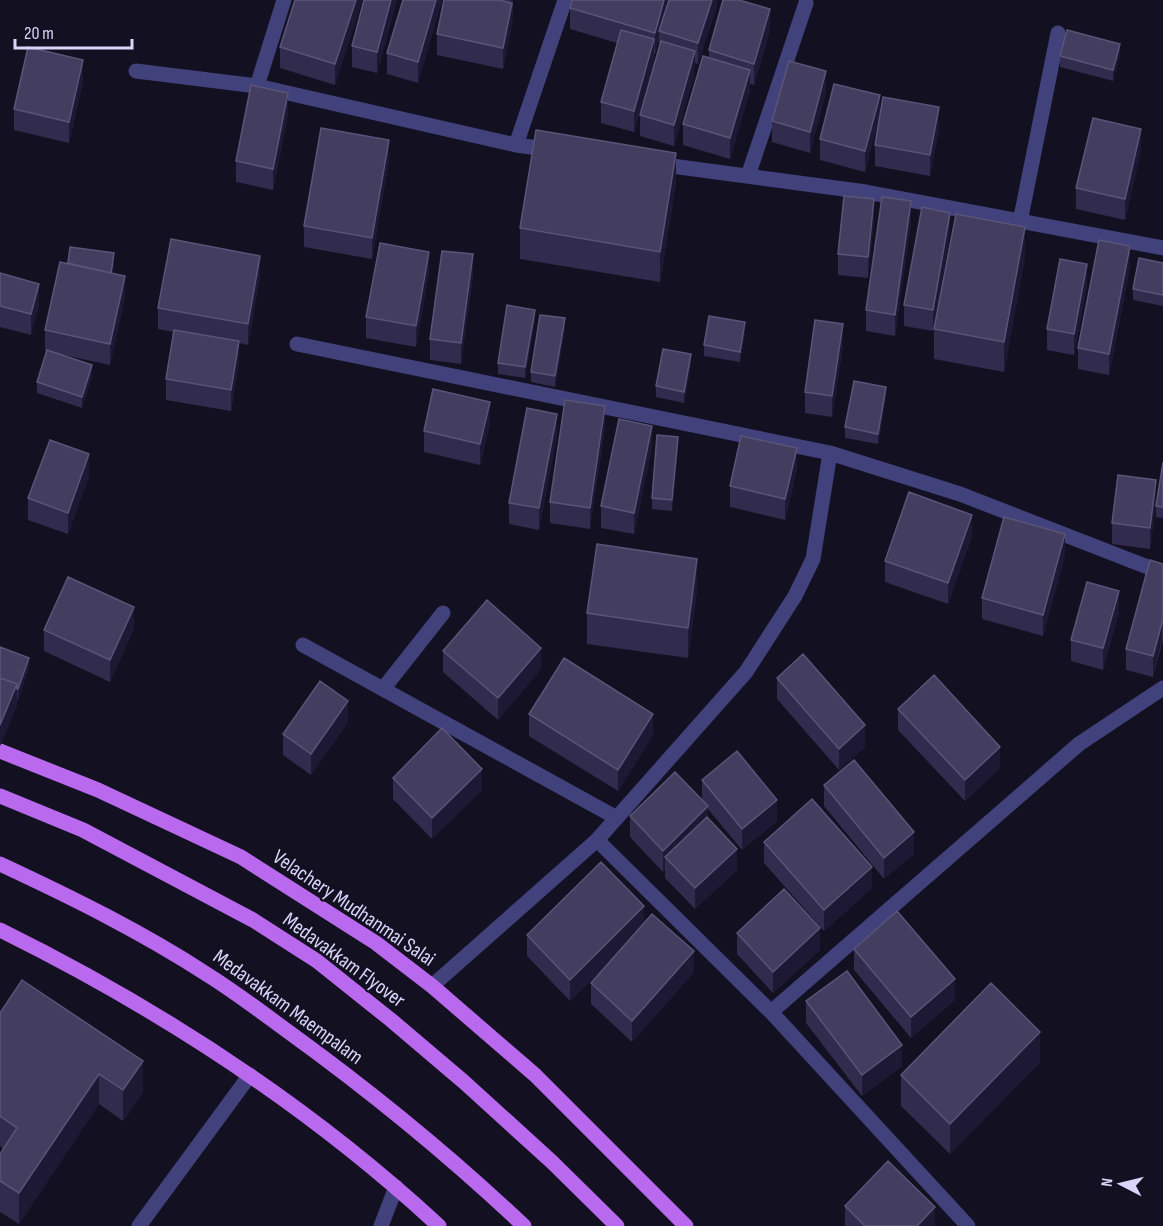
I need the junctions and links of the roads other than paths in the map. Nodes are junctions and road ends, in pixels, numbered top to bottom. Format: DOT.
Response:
graph roads {
  1 [pos="284,0"];
  2 [pos="565,0"];
  3 [pos="806,3"];
  4 [pos="1058,33"];
  5 [pos="136,71"];
  6 [pos="257,86"];
  7 [pos="516,145"];
  8 [pos="562,151"];
  9 [pos="643,162"];
  10 [pos="748,176"];
  11 [pos="1020,222"];
  12 [pos="1163,248"];
  13 [pos="297,344"];
  14 [pos="830,453"];
  15 [pos="1163,573"];
  16 [pos="443,613"];
  17 [pos="303,645"];
  18 [pos="1163,688"];
  19 [pos="383,689"];
  20 [pos="0,751"];
  21 [pos="0,796"];
  22 [pos="617,818"];
  23 [pos="597,840"];
  24 [pos="0,864"];
  25 [pos="0,930"];
  26 [pos="432,986"];
  27 [pos="771,1012"];
  28 [pos="250,1075"];
  29 [pos="396,1186"];
  30 [pos="139,1226"];
  31 [pos="381,1226"];
  32 [pos="439,1226"];
  33 [pos="524,1226"];
  34 [pos="617,1226"];
  35 [pos="686,1226"];
  36 [pos="968,1226"];
  1 -- 6 [label="street"];
  2 -- 7 [label="street"];
  3 -- 10 [label="street"];
  4 -- 11 [label="street"];
  5 -- 6 [label="street"];
  6 -- 7 [label="street"];
  7 -- 8 [label="street"];
  9 -- 10 [label="street"];
  10 -- 11 [label="street"];
  11 -- 12 [label="street"];
  13 -- 14 [label="street"];
  14 -- 15 [label="street"];
  14 -- 22 [label="street"];
  16 -- 19 [label="street"];
  17 -- 19 [label="street"];
  18 -- 27 [label="street"];
  19 -- 22 [label="street"];
  20 -- 26 [label="main road, Velachery Mudhanmai Salai"];
  21 -- 34 [label="main road, Medavakkam Flyover"];
  22 -- 23 [label="street"];
  23 -- 26 [label="street"];
  23 -- 27 [label="street"];
  24 -- 33 [label="main road, Medavakkam Maempalam"];
  25 -- 28 [label="main road"];
  26 -- 35 [label="main road, Velachery Mudhanmai Salai"];
  27 -- 36 [label="street"];
  28 -- 29 [label="main road"];
  28 -- 30 [label="street"];
  29 -- 31 [label="street"];
  29 -- 32 [label="main road"];
}
